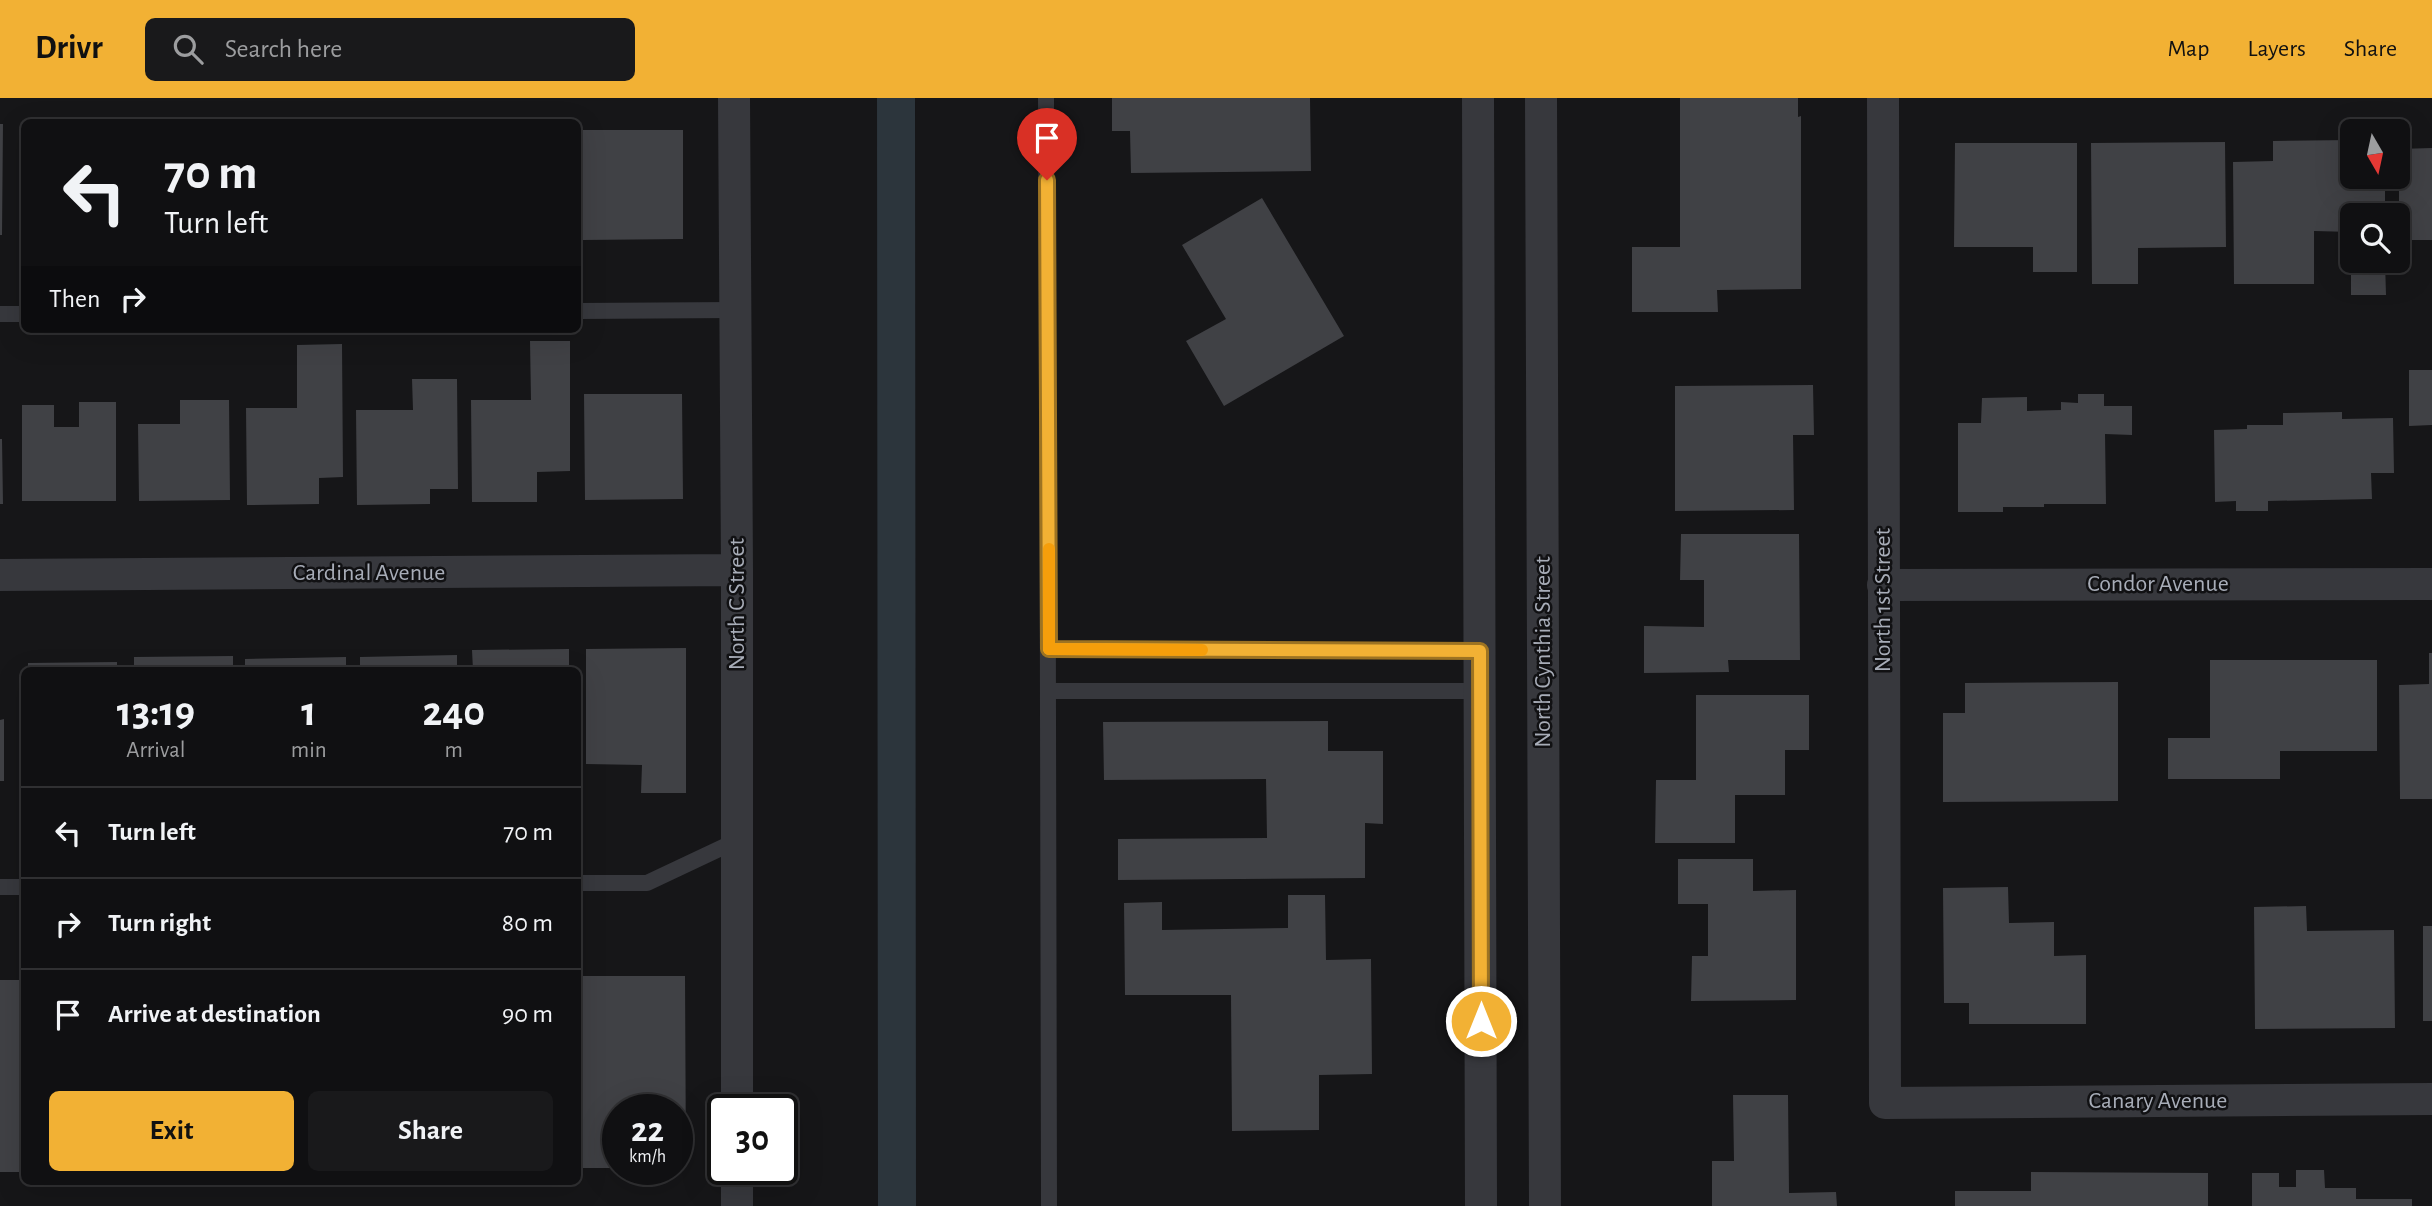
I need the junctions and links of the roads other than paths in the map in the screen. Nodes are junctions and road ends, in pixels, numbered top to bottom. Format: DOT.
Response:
graph roads {
  1 [pos="734,98"];
  2 [pos="1046,98"];
  3 [pos="1478,98"];
  4 [pos="1541,98"];
  5 [pos="1883,98"];
  6 [pos="734,310"];
  7 [pos="581,311"];
  8 [pos="0,314"];
  9 [pos="21,314"];
  10 [pos="737,570"];
  11 [pos="0,575"];
  12 [pos="2432,584"];
  13 [pos="1883,585"];
  14 [pos="1049,649"];
  15 [pos="1480,651"];
  16 [pos="1048,691"];
  17 [pos="1481,691"];
  18 [pos="737,841"];
  19 [pos="581,883"];
  20 [pos="0,887"];
  21 [pos="21,887"];
  22 [pos="737,1094"];
  23 [pos="2432,1099"];
  24 [pos="1885,1103"];
  25 [pos="737,1185"];
  26 [pos="737,1206"];
  27 [pos="1049,1206"];
  28 [pos="1481,1206"];
  29 [pos="1545,1206"];
  1 -- 6 [label="street, North C Street"];
  2 -- 14 [label="lane"];
  3 -- 15 [label="street"];
  4 -- 29 [label="street, North Cynthia Street"];
  5 -- 13 [label="street, North 1st Street"];
  6 -- 7 [label="lane"];
  6 -- 10 [label="street, North C Street"];
  8 -- 9 [label="lane"];
  10 -- 11 [label="street, Cardinal Avenue"];
  10 -- 18 [label="street, North C Street"];
  12 -- 13 [label="street, Condor Avenue"];
  13 -- 24 [label="street, North 1st Street"];
  14 -- 15 [label="lane"];
  14 -- 16 [label="lane"];
  15 -- 17 [label="street"];
  16 -- 17 [label="lane"];
  16 -- 27 [label="lane"];
  17 -- 28 [label="street"];
  18 -- 19 [label="lane"];
  18 -- 22 [label="street, North C Street"];
  20 -- 21 [label="lane"];
  23 -- 24 [label="street, Canary Avenue"];
  25 -- 26 [label="street"];
}
